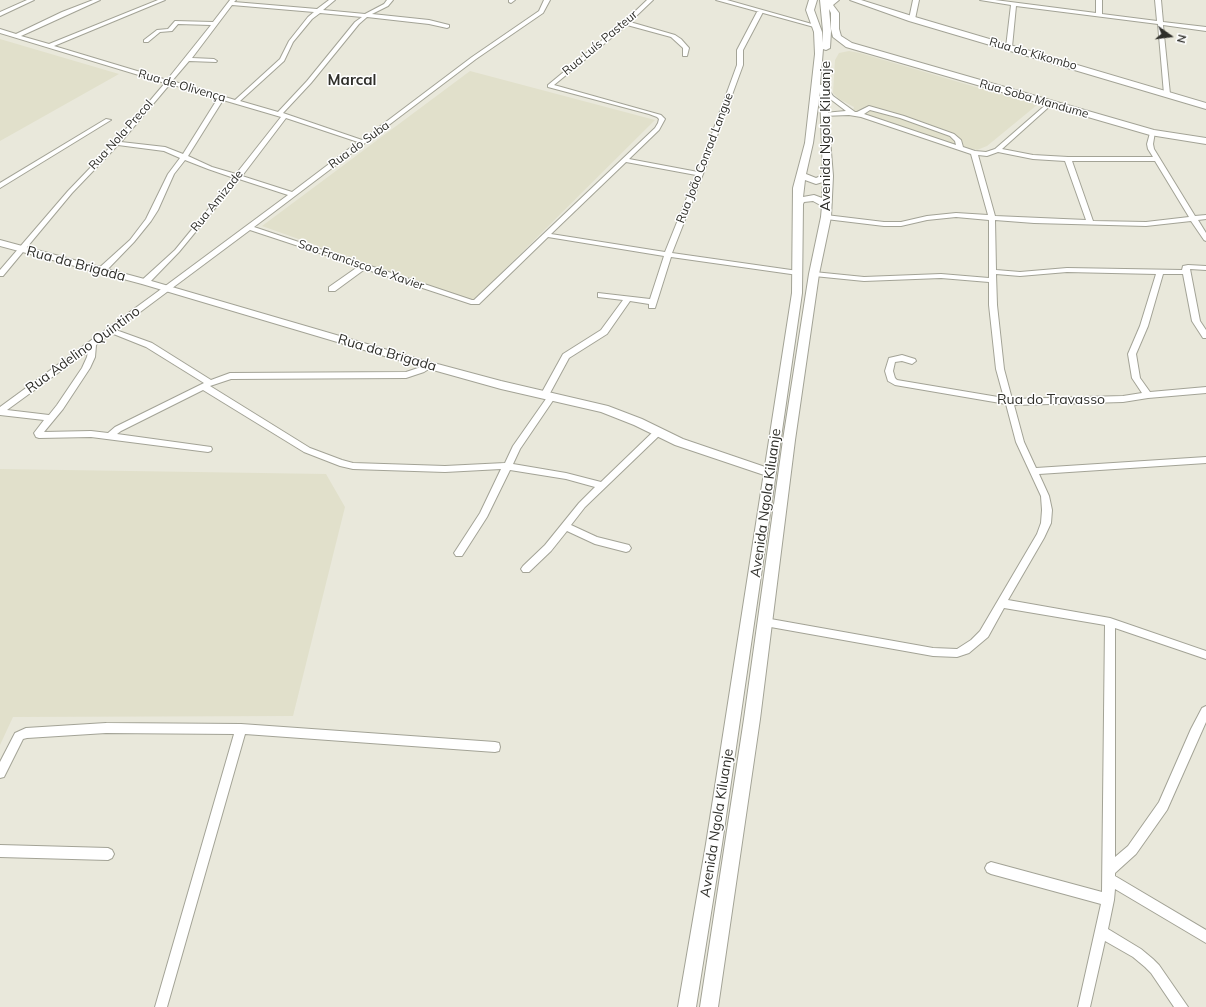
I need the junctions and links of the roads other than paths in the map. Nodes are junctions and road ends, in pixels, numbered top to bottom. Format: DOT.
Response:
graph roads {
  1 [pos="31,0"];
  2 [pos="98,0"];
  3 [pos="162,0"];
  4 [pos="332,0"];
  5 [pos="390,0"];
  6 [pos="548,0"];
  7 [pos="650,0"];
  8 [pos="719,0"];
  9 [pos="813,0"];
  10 [pos="824,0"];
  11 [pos="835,0"];
  12 [pos="850,0"];
  13 [pos="916,0"];
  14 [pos="983,0"];
  15 [pos="1019,0"];
  16 [pos="1099,0"];
  17 [pos="1158,0"];
  18 [pos="232,1"];
  19 [pos="857,1"];
  20 [pos="250,2"];
  21 [pos="1014,4"];
  22 [pos="319,12"];
  23 [pos="760,12"];
  24 [pos="0,14"];
  25 [pos="367,15"];
  26 [pos="1099,15"];
  27 [pos="912,19"];
  28 [pos="1160,23"];
  29 [pos="214,24"];
  30 [pos="626,24"];
  31 [pos="447,26"];
  32 [pos="816,26"];
  33 [pos="1206,29"];
  34 [pos="0,32"];
  35 [pos="16,36"];
  36 [pos="146,41"];
  37 [pos="49,46"];
  38 [pos="1009,48"];
  39 [pos="865,50"];
  40 [pos="826,53"];
  41 [pos="685,55"];
  42 [pos="188,59"];
  43 [pos="214,61"];
  44 [pos="168,82"];
  45 [pos="824,87"];
  46 [pos="1166,94"];
  47 [pos="222,97"];
  48 [pos="237,101"];
  49 [pos="1049,104"];
  50 [pos="1206,106"];
  51 [pos="857,114"];
  52 [pos="282,115"];
  53 [pos="824,115"];
  54 [pos="108,120"];
  55 [pos="1153,133"];
  56 [pos="1168,135"];
  57 [pos="1206,136"];
  58 [pos="1187,139"];
  59 [pos="1206,141"];
  60 [pos="363,142"];
  61 [pos="117,143"];
  62 [pos="1206,145"];
  63 [pos="960,148"];
  64 [pos="997,150"];
  65 [pos="974,153"];
  66 [pos="184,157"];
  67 [pos="1068,159"];
  68 [pos="1156,159"];
  69 [pos="624,160"];
  70 [pos="801,173"];
  71 [pos="700,174"];
  72 [pos="828,176"];
  73 [pos="238,177"];
  74 [pos="0,186"];
  75 [pos="291,194"];
  76 [pos="798,204"];
  77 [pos="826,205"];
  78 [pos="1206,216"];
  79 [pos="826,217"];
  80 [pos="992,217"];
  81 [pos="1195,219"];
  82 [pos="1090,223"];
  83 [pos="249,227"];
  84 [pos="546,235"];
  85 [pos="1206,239"];
  86 [pos="0,243"];
  87 [pos="22,249"];
  88 [pos="668,255"];
  89 [pos="364,266"];
  90 [pos="1206,268"];
  91 [pos="102,270"];
  92 [pos="1160,271"];
  93 [pos="1186,272"];
  94 [pos="798,273"];
  95 [pos="0,274"];
  96 [pos="814,274"];
  97 [pos="993,276"];
  98 [pos="145,282"];
  99 [pos="167,289"];
  100 [pos="332,289"];
  101 [pos="601,295"];
  102 [pos="628,299"];
  103 [pos="110,330"];
  104 [pos="1206,336"];
  105 [pos="92,343"];
  106 [pos="912,361"];
  107 [pos="429,365"];
  108 [pos="207,385"];
  109 [pos="1206,390"];
  110 [pos="548,395"];
  111 [pos="1148,395"];
  112 [pos="1008,402"];
  113 [pos="1,409"];
  114 [pos="50,418"];
  115 [pos="659,431"];
  116 [pos="111,435"];
  117 [pos="208,449"];
  118 [pos="1206,460"];
  119 [pos="508,466"];
  120 [pos="1034,471"];
  121 [pos="770,474"];
  122 [pos="601,485"];
  123 [pos="564,526"];
  124 [pos="626,548"];
  125 [pos="459,553"];
  126 [pos="526,569"];
  127 [pos="1001,603"];
  128 [pos="765,622"];
  129 [pos="1110,622"];
  130 [pos="1206,655"];
  131 [pos="1206,711"];
  132 [pos="241,729"];
  133 [pos="495,747"];
  134 [pos="0,773"];
  135 [pos="0,851"];
  136 [pos="108,854"];
  137 [pos="990,868"];
  138 [pos="1109,875"];
  139 [pos="1108,900"];
  140 [pos="1101,932"];
  141 [pos="1206,937"];
  142 [pos="161,1007"];
  143 [pos="687,1007"];
  144 [pos="710,1007"];
  145 [pos="1084,1007"];
  146 [pos="1182,1007"];
  1 -- 24 [label="street"];
  2 -- 35 [label="street"];
  3 -- 37 [label="street"];
  4 -- 22 [label="street"];
  5 -- 25 [label="street, Rua Amizade"];
  6 -- 60 [label="street, Rua do Suba"];
  7 -- 30 [label="street, Rua Luís Pasteur"];
  8 -- 23 [label="street"];
  9 -- 32 [label="main road, Avenida Ngola Kiluanje"];
  10 -- 40 [label="main road, Avenida Ngola Kiluanje"];
  11 -- 39 [label="main road"];
  12 -- 19 [label="main road, Rua do Kikombo"];
  13 -- 27 [label="street"];
  14 -- 21 [label="street"];
  15 -- 21 [label="street"];
  16 -- 26 [label="street"];
  17 -- 28 [label="street"];
  18 -- 20 [label="street"];
  18 -- 29 [label="street, Rua Nola Precol"];
  19 -- 27 [label="main road, Rua do Kikombo"];
  20 -- 22 [label="street"];
  21 -- 26 [label="street"];
  21 -- 38 [label="street"];
  22 -- 25 [label="street"];
  22 -- 48 [label="street"];
  23 -- 32 [label="street"];
  23 -- 71 [label="street, Rua João Conrad Langue"];
  25 -- 31 [label="street"];
  25 -- 52 [label="street, Rua Amizade"];
  26 -- 28 [label="street"];
  27 -- 38 [label="main road, Rua do Kikombo"];
  28 -- 33 [label="street"];
  28 -- 46 [label="street"];
  29 -- 36 [label="street"];
  29 -- 42 [label="street, Rua Nola Precol"];
  30 -- 41 [label="street"];
  30 -- 69 [label="street, Rua Luís Pasteur"];
  32 -- 70 [label="main road, Avenida Ngola Kiluanje"];
  34 -- 35 [label="street, Rua de Olivença"];
  35 -- 37 [label="street, Rua de Olivença"];
  37 -- 44 [label="street, Rua de Olivença"];
  38 -- 46 [label="main road, Rua do Kikombo"];
  39 -- 40 [label="main road"];
  39 -- 49 [label="main road, Rua Soba Mandume"];
  40 -- 45 [label="main road, Avenida Ngola Kiluanje"];
  42 -- 43 [label="street"];
  42 -- 44 [label="street, Rua Nola Precol"];
  44 -- 47 [label="street, Rua de Olivença"];
  44 -- 61 [label="street, Rua Nola Precol"];
  45 -- 51 [label="street"];
  45 -- 53 [label="main road, Avenida Ngola Kiluanje"];
  46 -- 50 [label="main road, Rua do Kikombo"];
  47 -- 48 [label="street, Rua de Olivença"];
  47 -- 66 [label="street"];
  48 -- 52 [label="street, Rua de Olivença"];
  49 -- 55 [label="main road, Rua Soba Mandume"];
  49 -- 64 [label="street"];
  51 -- 53 [label="street"];
  51 -- 63 [label="street"];
  51 -- 63 [label="street"];
  52 -- 60 [label="street, Rua de Olivença"];
  52 -- 73 [label="street, Rua Amizade"];
  53 -- 72 [label="main road, Avenida Ngola Kiluanje"];
  54 -- 74 [label="street"];
  55 -- 56 [label="main road, Rua Soba Mandume"];
  55 -- 68 [label="street"];
  56 -- 58 [label="main road, Rua Soba Mandume"];
  56 -- 62 [label="main road"];
  57 -- 58 [label="main road"];
  58 -- 59 [label="main road, Rua Soba Mandume"];
  60 -- 75 [label="street, Rua do Suba"];
  61 -- 66 [label="street"];
  61 -- 87 [label="street, Rua Nola Precol"];
  63 -- 65 [label="street"];
  64 -- 65 [label="street"];
  64 -- 67 [label="street"];
  65 -- 80 [label="street"];
  66 -- 73 [label="street"];
  66 -- 91 [label="street"];
  67 -- 68 [label="street"];
  67 -- 82 [label="street"];
  68 -- 81 [label="street"];
  69 -- 71 [label="street"];
  69 -- 84 [label="street"];
  70 -- 72 [label="main road"];
  70 -- 76 [label="main road, Avenida Ngola Kiluanje"];
  71 -- 88 [label="street, Rua João Conrad Langue"];
  72 -- 77 [label="main road, Avenida Ngola Kiluanje"];
  73 -- 75 [label="street"];
  73 -- 98 [label="street, Rua Amizade"];
  75 -- 83 [label="street, Rua do Suba"];
  76 -- 77 [label="main road"];
  76 -- 94 [label="main road, Avenida Ngola Kiluanje"];
  77 -- 79 [label="main road, Avenida Ngola Kiluanje"];
  78 -- 81 [label="street"];
  79 -- 80 [label="street"];
  79 -- 96 [label="main road, Avenida Ngola Kiluanje"];
  80 -- 82 [label="street"];
  80 -- 97 [label="street"];
  81 -- 82 [label="street"];
  81 -- 85 [label="street"];
  83 -- 89 [label="street, Sao Francisco de Xavier"];
  83 -- 99 [label="street, Rua do Suba"];
  84 -- 88 [label="street"];
  84 -- 89 [label="street, Sao Francisco de Xavier"];
  86 -- 87 [label="street, Rua da Brigada"];
  87 -- 91 [label="street, Rua da Brigada"];
  87 -- 95 [label="street"];
  88 -- 94 [label="street"];
  88 -- 102 [label="street, Rua João Conrad Langue"];
  89 -- 100 [label="street"];
  90 -- 93 [label="street"];
  91 -- 98 [label="street, Rua da Brigada"];
  92 -- 93 [label="street"];
  92 -- 97 [label="street"];
  92 -- 111 [label="street"];
  93 -- 104 [label="street"];
  94 -- 121 [label="main road, Avenida Ngola Kiluanje"];
  96 -- 97 [label="street"];
  96 -- 128 [label="main road, Avenida Ngola Kiluanje"];
  97 -- 112 [label="street"];
  98 -- 99 [label="street, Rua da Brigada"];
  99 -- 103 [label="street, Rua Adelino Quintino"];
  99 -- 107 [label="street, Rua da Brigada"];
  101 -- 102 [label="street"];
  102 -- 110 [label="street"];
  103 -- 105 [label="street, Rua Adelino Quintino"];
  103 -- 108 [label="street"];
  105 -- 113 [label="street, Rua Adelino Quintino"];
  105 -- 114 [label="street"];
  106 -- 112 [label="street, Rua do Travasso"];
  107 -- 108 [label="street"];
  107 -- 110 [label="street, Rua da Brigada"];
  108 -- 116 [label="street"];
  108 -- 119 [label="street"];
  109 -- 111 [label="street, Rua do Travasso"];
  110 -- 115 [label="street, Rua da Brigada"];
  110 -- 119 [label="street"];
  111 -- 112 [label="street, Rua do Travasso"];
  112 -- 120 [label="street"];
  113 -- 114 [label="street"];
  114 -- 116 [label="street"];
  115 -- 121 [label="street, Rua da Brigada"];
  115 -- 122 [label="street"];
  116 -- 117 [label="street"];
  118 -- 120 [label="street"];
  119 -- 122 [label="street"];
  119 -- 125 [label="street"];
  120 -- 127 [label="street"];
  121 -- 143 [label="main road, Avenida Ngola Kiluanje"];
  122 -- 123 [label="street"];
  123 -- 124 [label="street"];
  123 -- 126 [label="street"];
  127 -- 128 [label="street"];
  127 -- 129 [label="street"];
  128 -- 144 [label="main road, Avenida Ngola Kiluanje"];
  129 -- 130 [label="street"];
  129 -- 138 [label="street"];
  131 -- 138 [label="street"];
  132 -- 133 [label="street"];
  132 -- 134 [label="street"];
  132 -- 142 [label="street"];
  135 -- 136 [label="street"];
  137 -- 139 [label="street"];
  138 -- 139 [label="street"];
  138 -- 141 [label="street"];
  139 -- 140 [label="street"];
  140 -- 145 [label="street"];
  140 -- 146 [label="street"];
}
